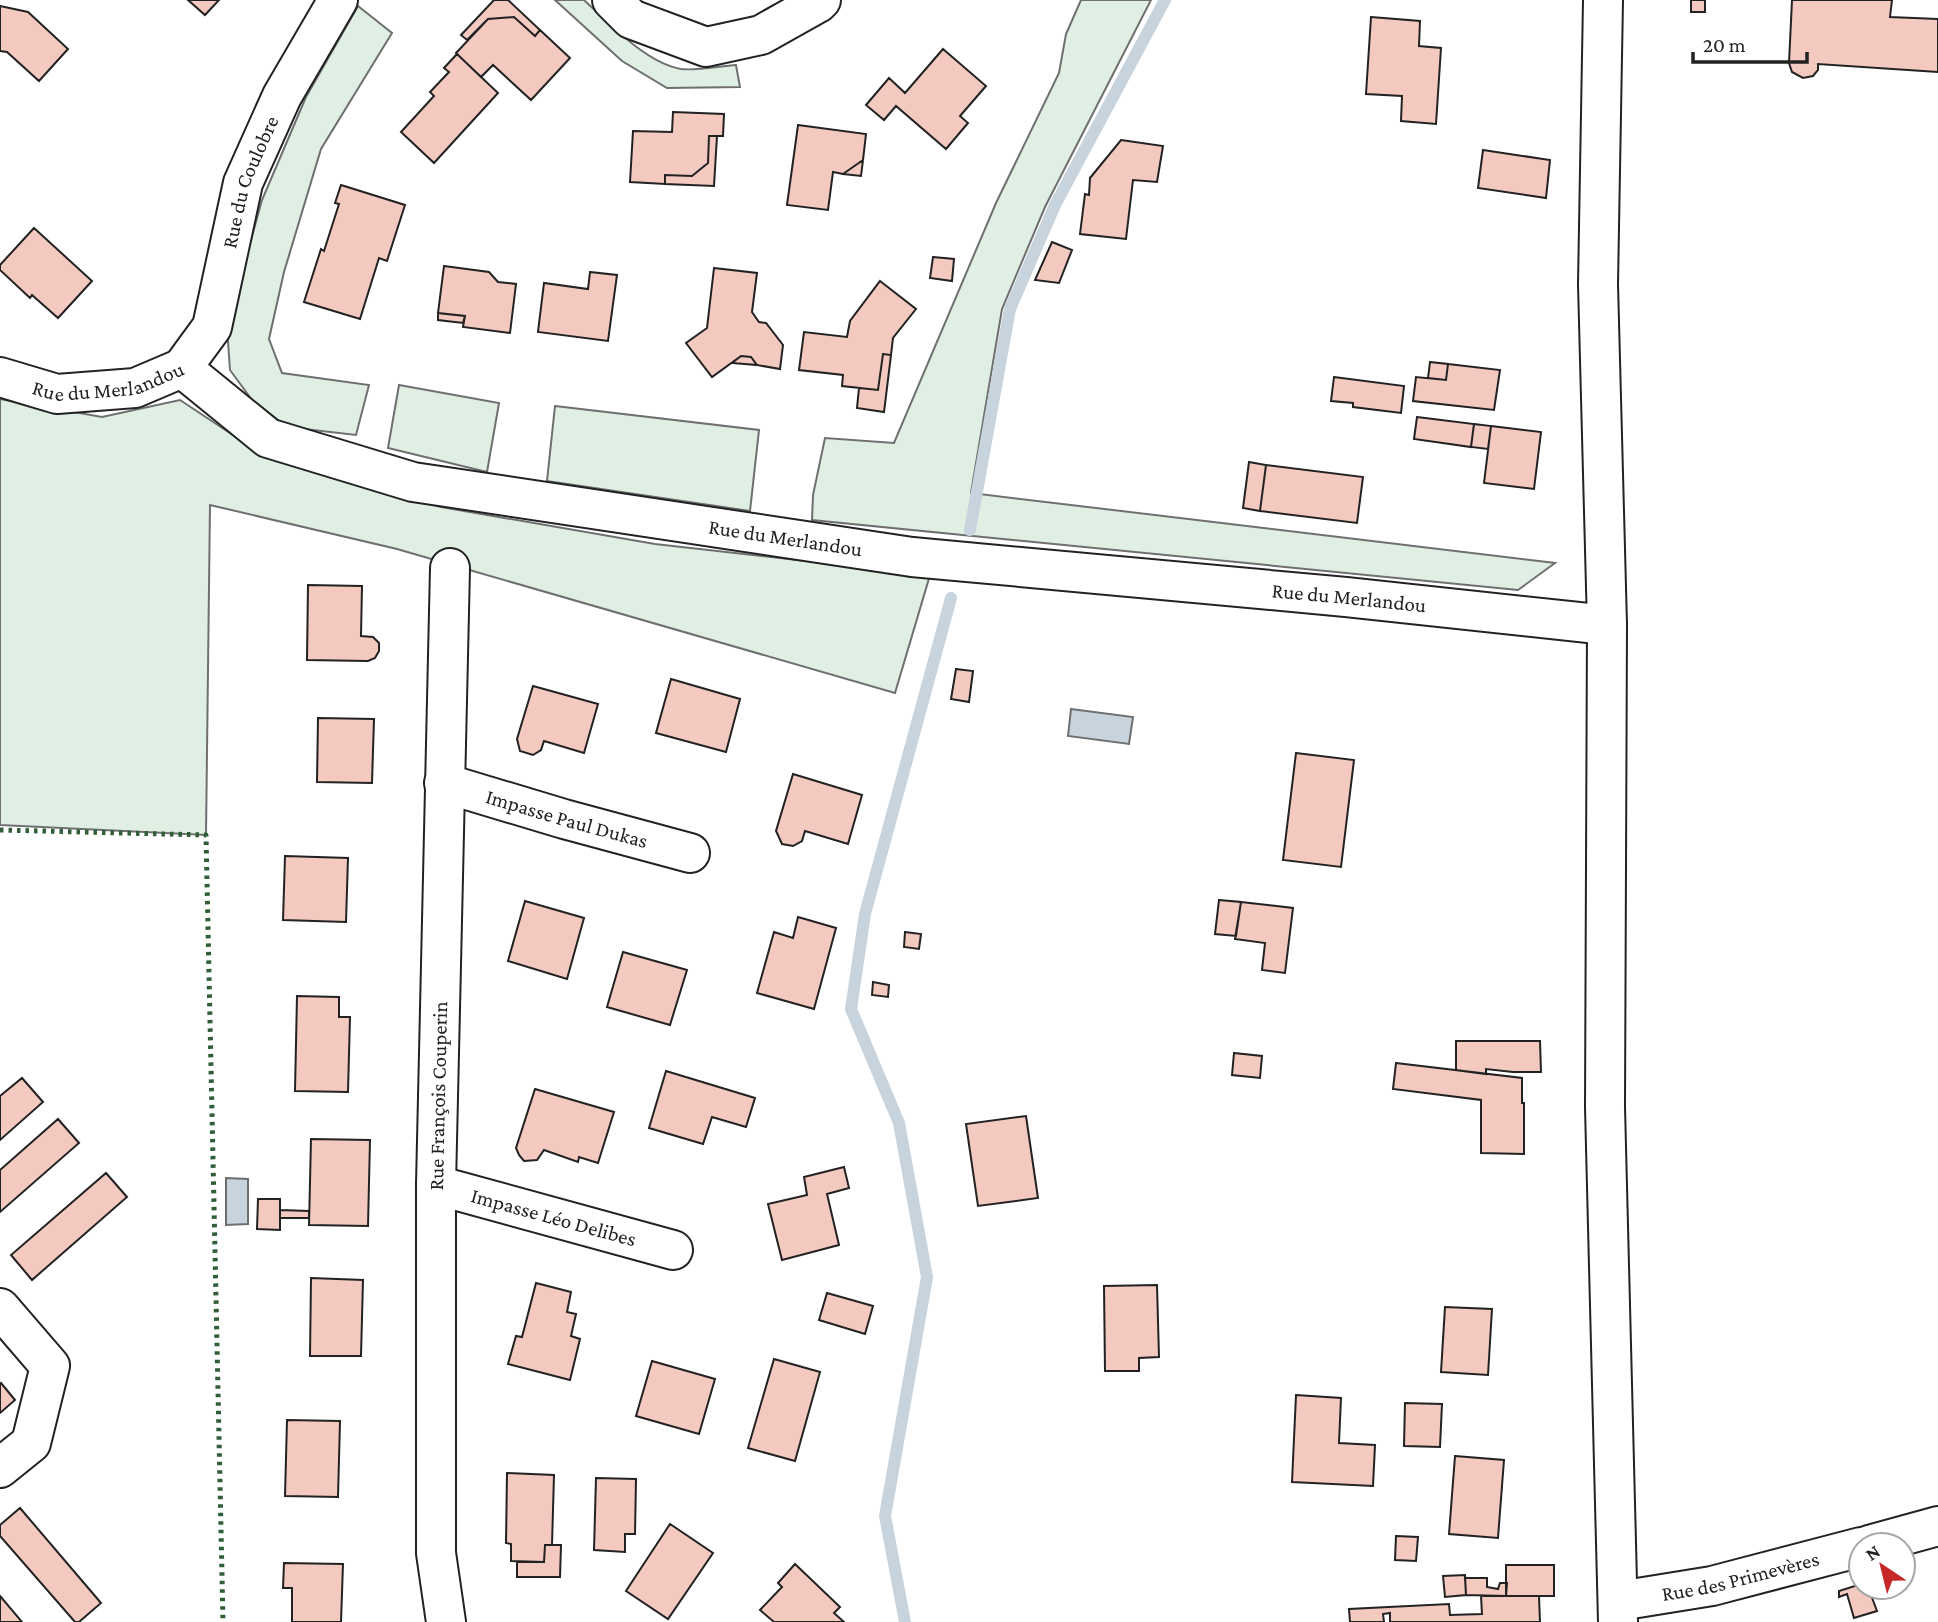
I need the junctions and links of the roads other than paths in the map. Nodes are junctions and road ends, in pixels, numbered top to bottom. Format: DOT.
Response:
graph roads {
  1 [pos="338,0"];
  2 [pos="612,0"];
  3 [pos="821,0"];
  4 [pos="1603,0"];
  5 [pos="182,368"];
  6 [pos="0,377"];
  7 [pos="450,568"];
  8 [pos="1607,625"];
  9 [pos="444,783"];
  10 [pos="690,853"];
  11 [pos="436,1185"];
  12 [pos="673,1250"];
  13 [pos="0,1308"];
  14 [pos="0,1468"];
  15 [pos="1938,1526"];
  16 [pos="1917,1532"];
  17 [pos="1847,1551"];
  18 [pos="1618,1612"];
  19 [pos="446,1622"];
  1 -- 5 [label="street, Rue du Coulobre"];
  2 -- 3 [label="street"];
  4 -- 8 [label="street"];
  5 -- 6 [label="street, Rue du Merlandou"];
  5 -- 8 [label="street, Rue du Merlandou"];
  7 -- 9 [label="street, Rue François Couperin"];
  8 -- 18 [label="street"];
  9 -- 10 [label="street, Impasse Paul Dukas"];
  9 -- 11 [label="street, Rue François Couperin"];
  11 -- 12 [label="street, Impasse Léo Delibes"];
  11 -- 19 [label="street, Rue François Couperin"];
  13 -- 14 [label="street"];
  15 -- 16 [label="street"];
  17 -- 18 [label="street, Rue des Primevères"];
}
